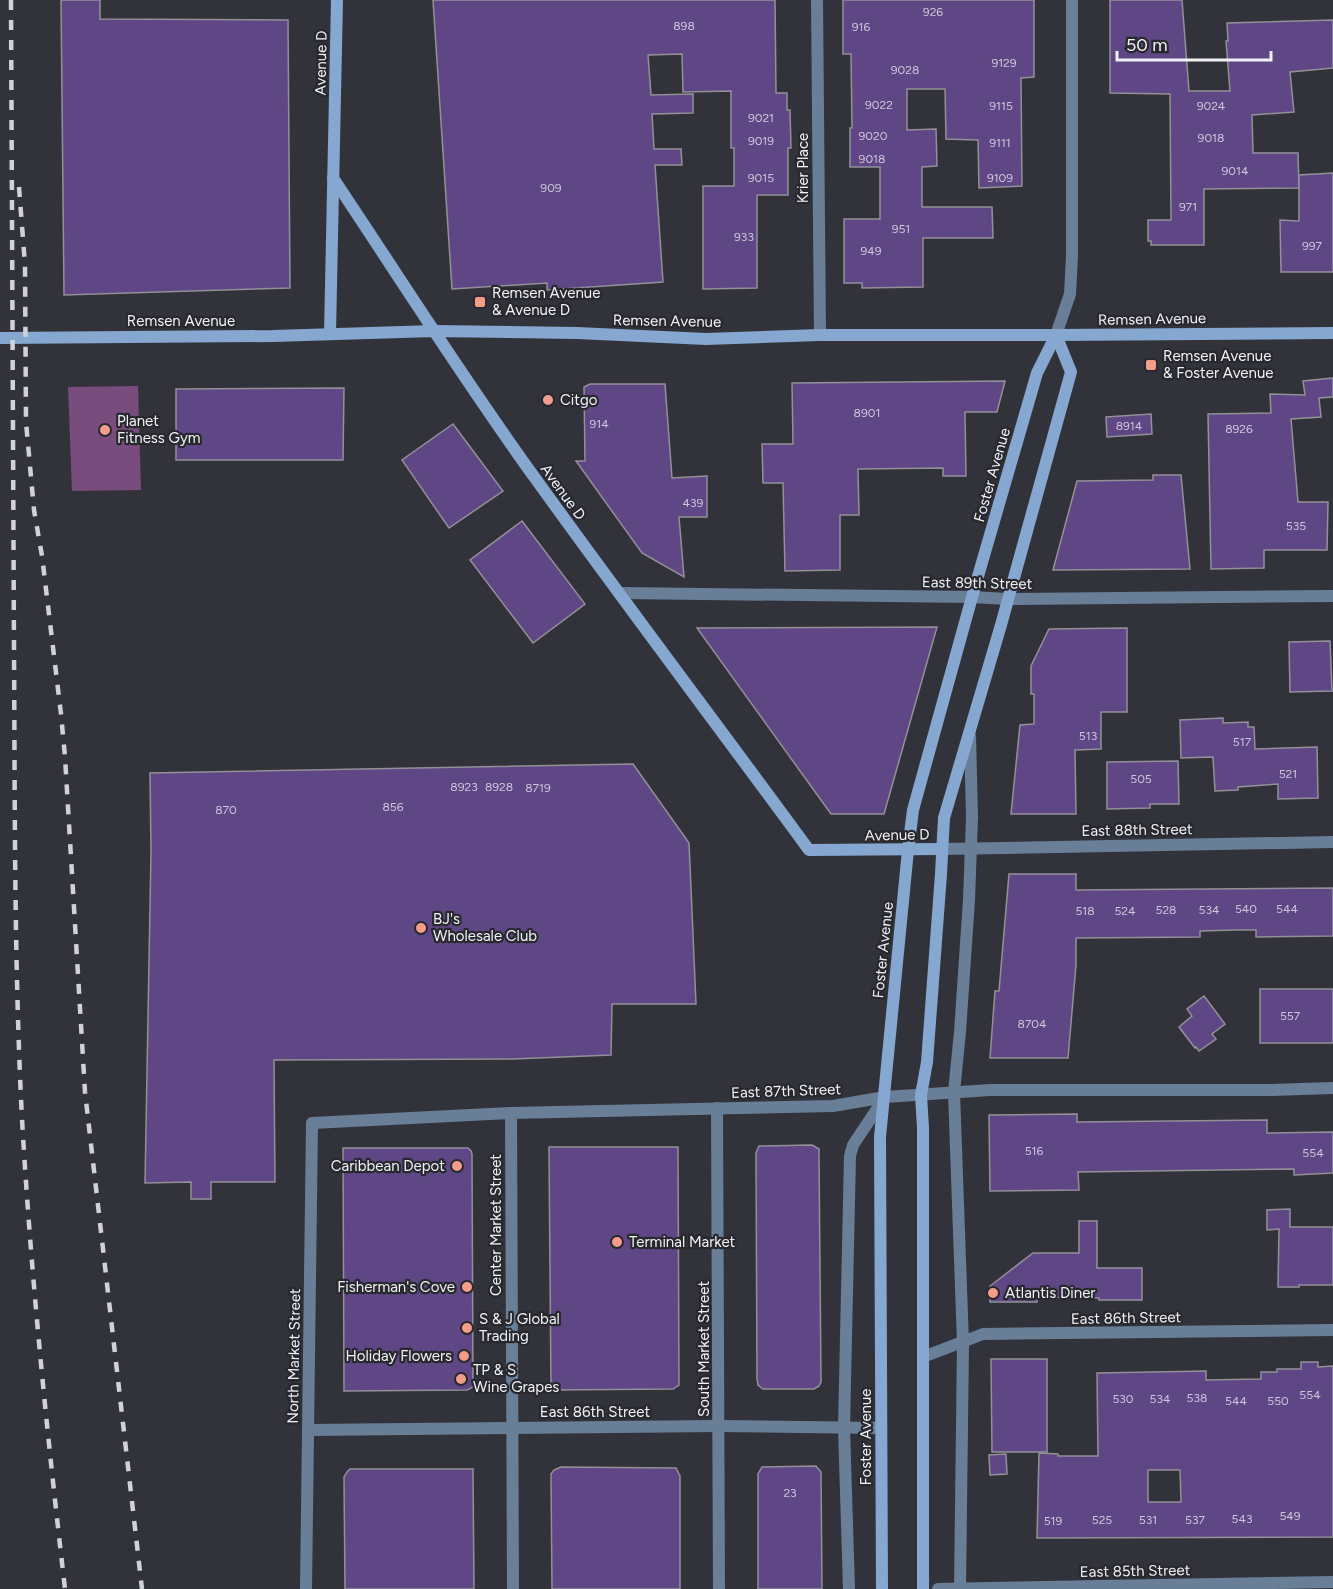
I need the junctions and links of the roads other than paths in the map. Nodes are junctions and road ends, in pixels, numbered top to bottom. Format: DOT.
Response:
graph roads {
  1 [pos="337,0"];
  2 [pos="817,0"];
  3 [pos="1072,0"];
  4 [pos="333,178"];
  5 [pos="434,331"];
  6 [pos="330,333"];
  7 [pos="1333,333"];
  8 [pos="820,335"];
  9 [pos="1056,335"];
  10 [pos="0,338"];
  11 [pos="620,593"];
  12 [pos="1333,596"];
  13 [pos="972,597"];
  14 [pos="1007,599"];
  15 [pos="969,730"];
  16 [pos="1333,842"];
  17 [pos="971,848"];
  18 [pos="942,849"];
  19 [pos="908,850"];
  20 [pos="1333,1088"];
  21 [pos="954,1092"];
  22 [pos="921,1095"];
  23 [pos="885,1097"];
  24 [pos="717,1108"];
  25 [pos="511,1113"];
  26 [pos="312,1123"];
  27 [pos="1333,1330"];
  28 [pos="963,1343"];
  29 [pos="923,1357"];
  30 [pos="719,1426"];
  31 [pos="512,1428"];
  32 [pos="844,1428"];
  33 [pos="881,1428"];
  34 [pos="308,1430"];
  35 [pos="1333,1582"];
  36 [pos="306,1589"];
  37 [pos="513,1589"];
  38 [pos="719,1589"];
  39 [pos="849,1589"];
  40 [pos="882,1589"];
  41 [pos="923,1589"];
  42 [pos="938,1589"];
  43 [pos="960,1589"];
  1 -- 4 [label="main road, Avenue D"];
  2 -- 8 [label="street, Krier Place"];
  3 -- 9 [label="street, Foster Avenue"];
  4 -- 5 [label="main road, Avenue D"];
  4 -- 6 [label="main road"];
  5 -- 6 [label="main road, Remsen Avenue"];
  5 -- 8 [label="main road, Remsen Avenue"];
  5 -- 11 [label="main road, Avenue D"];
  6 -- 10 [label="main road, Remsen Avenue"];
  7 -- 9 [label="main road, Remsen Avenue"];
  8 -- 9 [label="main road, Remsen Avenue"];
  9 -- 13 [label="main road, Foster Avenue"];
  9 -- 14 [label="main road"];
  11 -- 13 [label="street, East 89th Street"];
  11 -- 19 [label="main road, Avenue D"];
  12 -- 14 [label="street, East 89th Street"];
  13 -- 14 [label="street, East 89th Street"];
  13 -- 19 [label="main road, Foster Avenue"];
  14 -- 15 [label="main road"];
  15 -- 17 [label="street"];
  15 -- 18 [label="main road"];
  16 -- 17 [label="street, East 88th Street"];
  17 -- 18 [label="street, East 88th Street"];
  17 -- 21 [label="street"];
  18 -- 19 [label="main road, Avenue D"];
  18 -- 22 [label="main road"];
  19 -- 23 [label="main road, Foster Avenue"];
  20 -- 21 [label="street, East 87th Street"];
  21 -- 22 [label="street, East 87th Street"];
  21 -- 28 [label="street"];
  22 -- 23 [label="street, East 87th Street"];
  22 -- 29 [label="main road"];
  23 -- 24 [label="street, East 87th Street"];
  23 -- 32 [label="street"];
  23 -- 33 [label="main road, Foster Avenue"];
  24 -- 25 [label="street, East 87th Street"];
  24 -- 30 [label="street, South Market Street"];
  25 -- 26 [label="street, East 87th Street"];
  25 -- 31 [label="street, Center Market Street"];
  26 -- 34 [label="street, North Market Street"];
  27 -- 28 [label="street, East 86th Street"];
  28 -- 29 [label="street, East 86th Street"];
  28 -- 43 [label="street"];
  29 -- 41 [label="main road"];
  30 -- 31 [label="street, East 86th Street"];
  30 -- 32 [label="street, East 86th Street"];
  30 -- 38 [label="street, South Market Street"];
  31 -- 34 [label="street, East 86th Street"];
  31 -- 37 [label="street, Center Market Street"];
  32 -- 33 [label="street, East 86th Street"];
  32 -- 39 [label="street"];
  33 -- 40 [label="main road, Foster Avenue"];
  34 -- 36 [label="street, North Market Street"];
  35 -- 43 [label="street, East 85th Street"];
  42 -- 43 [label="street, East 85th Street"];
}
